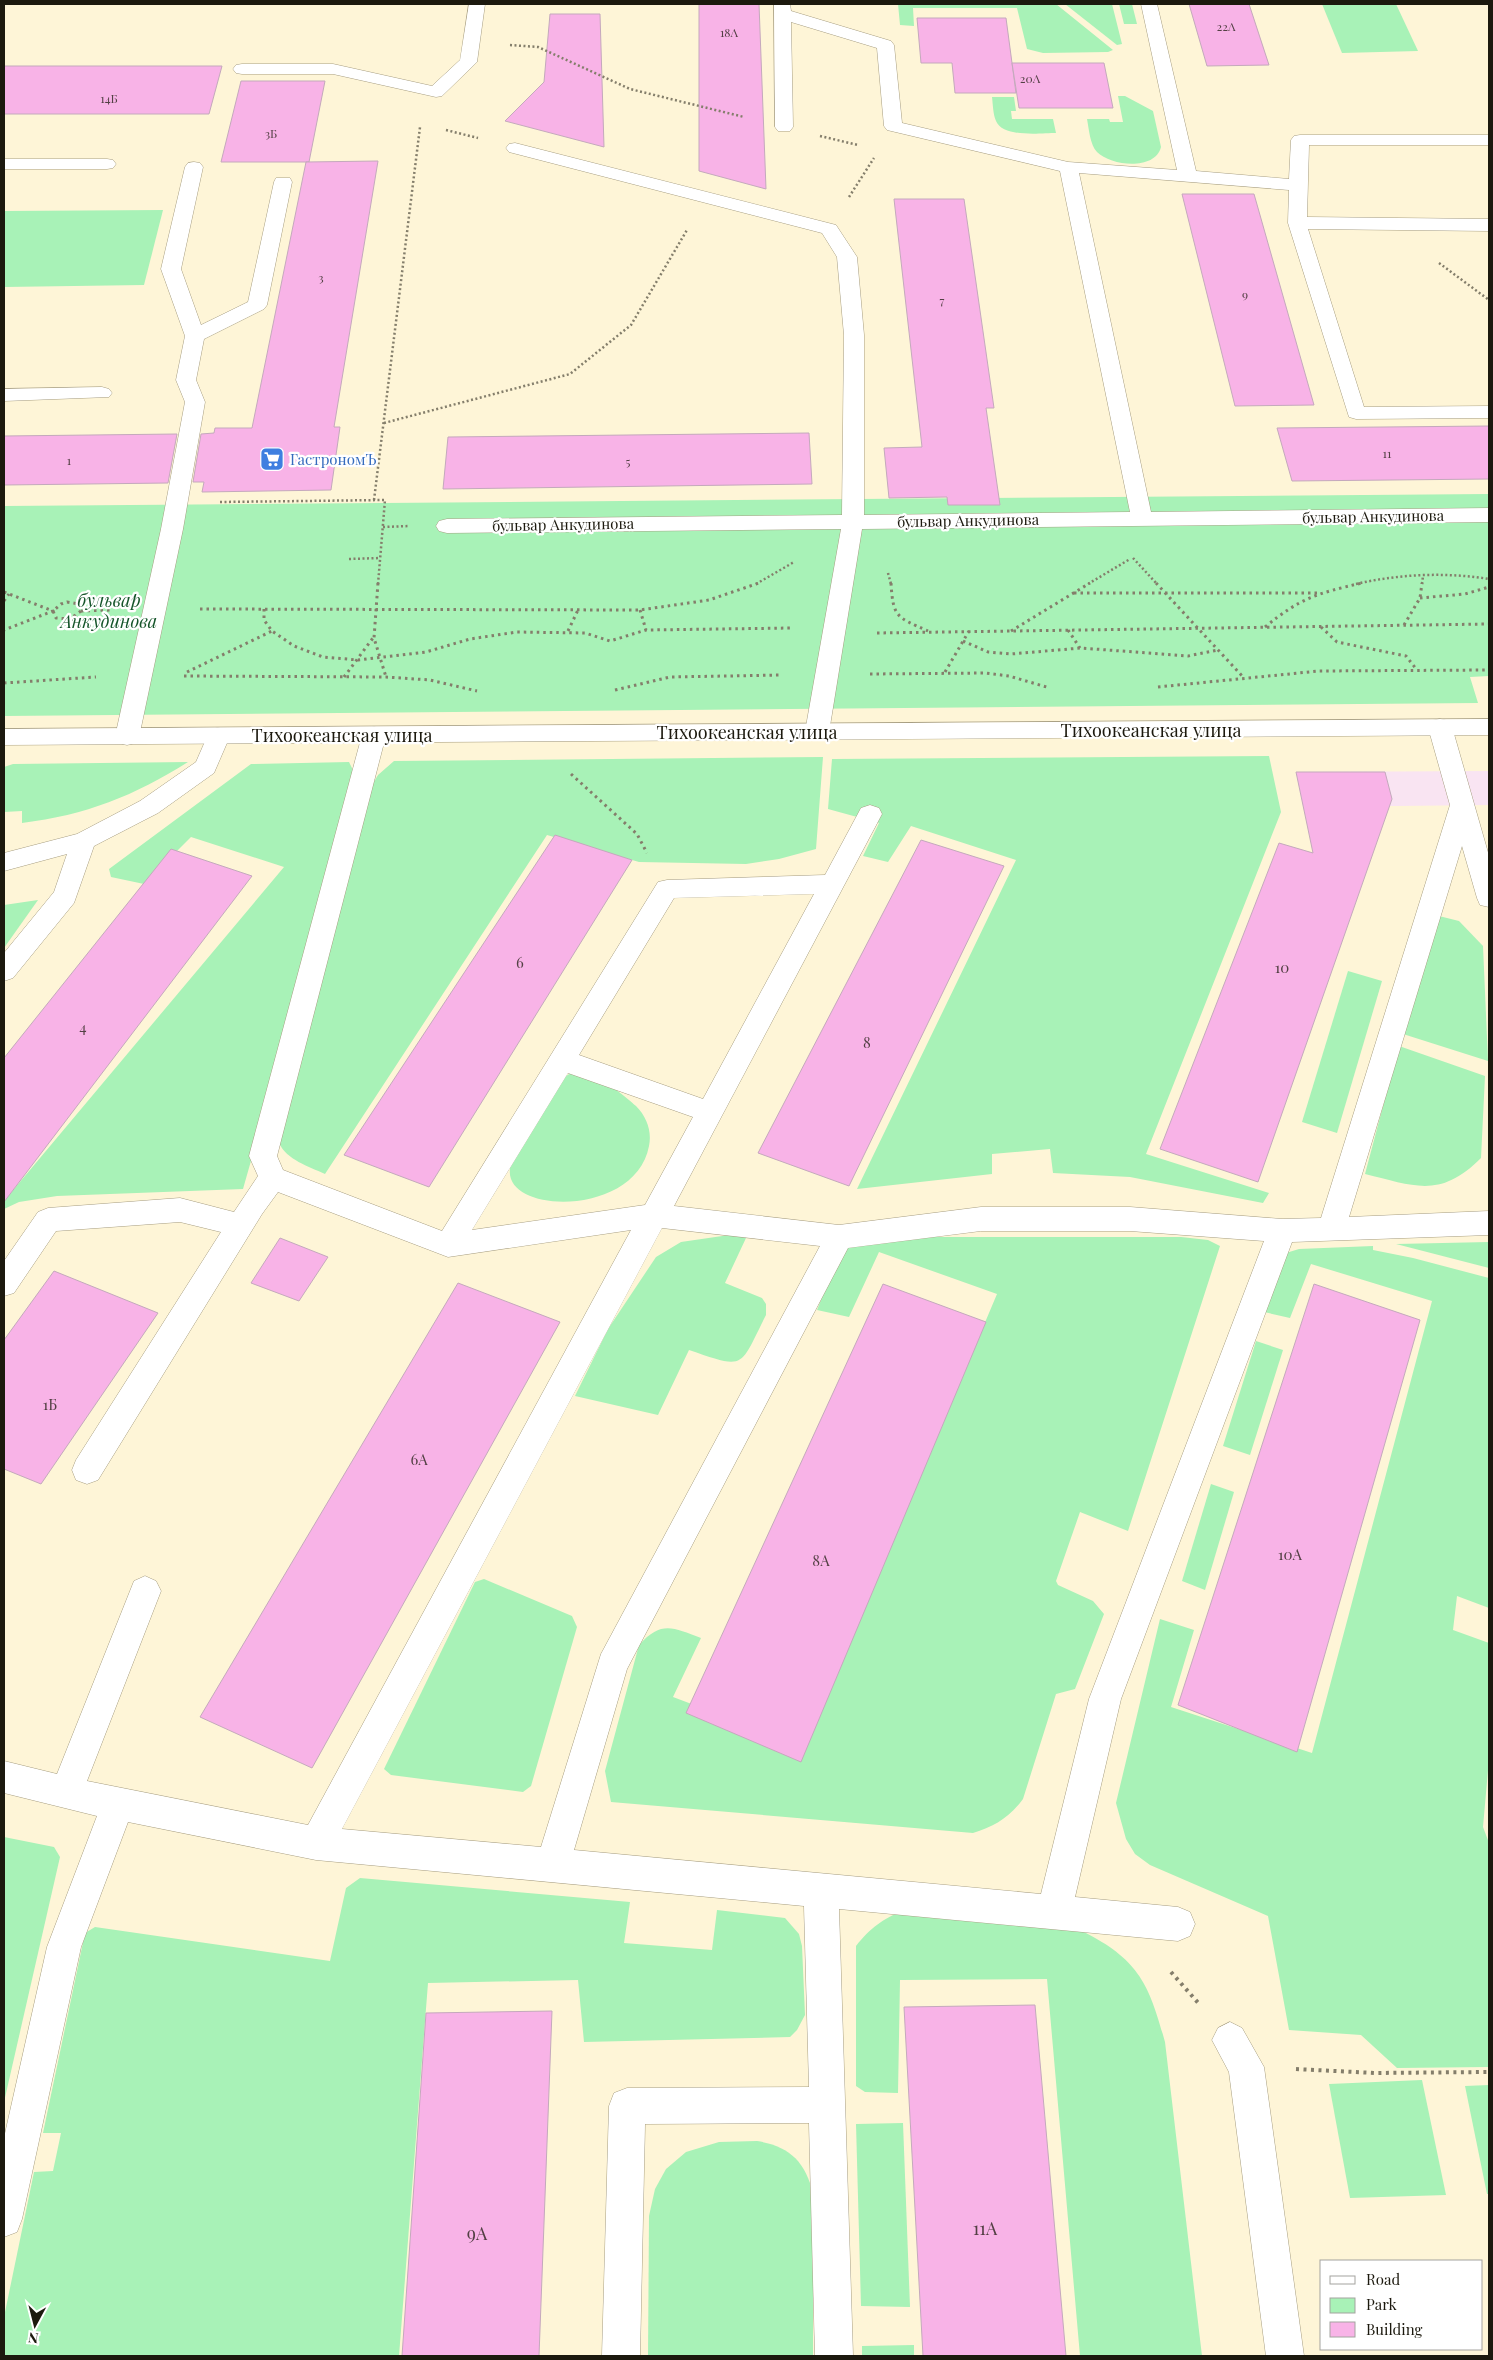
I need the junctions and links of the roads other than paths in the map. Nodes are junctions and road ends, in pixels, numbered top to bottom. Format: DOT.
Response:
graph roads {
  1 [pos="477,4"];
  2 [pos="1149,4"];
  3 [pos="782,9"];
  4 [pos="242,69"];
  5 [pos="784,127"];
  6 [pos="1489,140"];
  7 [pos="515,148"];
  8 [pos="4,164"];
  9 [pos="107,164"];
  10 [pos="194,167"];
  11 [pos="1068,167"];
  12 [pos="1188,177"];
  13 [pos="283,182"];
  14 [pos="1299,186"];
  15 [pos="1298,223"];
  16 [pos="1489,225"];
  17 [pos="195,336"];
  18 [pos="102,394"];
  19 [pos="4,395"];
  20 [pos="1489,412"];
  21 [pos="1489,515"];
  22 [pos="1142,519"];
  23 [pos="853,521"];
  24 [pos="447,526"];
  25 [pos="1440,727"];
  26 [pos="1489,727"];
  27 [pos="817,732"];
  28 [pos="374,734"];
  29 [pos="218,736"];
  30 [pos="4,737"];
  31 [pos="127,737"];
  32 [pos="1462,804"];
  33 [pos="870,814"];
  34 [pos="84,841"];
  35 [pos="4,862"];
  36 [pos="833,884"];
  37 [pos="1489,898"];
  38 [pos="4,971"];
  39 [pos="562,1060"];
  40 [pos="710,1112"];
  41 [pos="274,1178"];
  42 [pos="654,1215"];
  43 [pos="1489,1223"];
  44 [pos="240,1225"];
  45 [pos="1331,1230"];
  46 [pos="1282,1231"];
  47 [pos="839,1237"];
  48 [pos="448,1246"];
  49 [pos="4,1284"];
  50 [pos="87,1470"];
  51 [pos="145,1591"];
  52 [pos="4,1777"];
  53 [pos="66,1793"];
  54 [pos="119,1803"];
  55 [pos="316,1842"];
  56 [pos="553,1865"];
  57 [pos="821,1890"];
  58 [pos="1054,1912"];
  59 [pos="1178,1924"];
  60 [pos="1238,2053"];
  61 [pos="827,2105"];
  62 [pos="4,2219"];
  63 [pos="622,2356"];
  64 [pos="834,2356"];
  65 [pos="1285,2356"];
  1 -- 4 [label="street"];
  2 -- 12 [label="street"];
  3 -- 5 [label="street"];
  3 -- 11 [label="street"];
  6 -- 14 [label="street"];
  7 -- 23 [label="street"];
  8 -- 9 [label="street"];
  10 -- 17 [label="street"];
  11 -- 12 [label="street"];
  11 -- 22 [label="street"];
  12 -- 14 [label="street"];
  13 -- 17 [label="street"];
  14 -- 15 [label="street"];
  15 -- 16 [label="street"];
  15 -- 20 [label="street"];
  17 -- 31 [label="street"];
  18 -- 19 [label="street"];
  21 -- 22 [label="street, бульвар Анкудинова"];
  22 -- 23 [label="street, бульвар Анкудинова"];
  23 -- 24 [label="street, бульвар Анкудинова"];
  23 -- 27 [label="street"];
  25 -- 26 [label="street, Тихоокеанская улица"];
  25 -- 27 [label="street, Тихоокеанская улица"];
  25 -- 32 [label="street"];
  27 -- 28 [label="street, Тихоокеанская улица"];
  28 -- 29 [label="street, Тихоокеанская улица"];
  28 -- 41 [label="street"];
  29 -- 31 [label="street, Тихоокеанская улица"];
  29 -- 34 [label="street"];
  30 -- 31 [label="street, Тихоокеанская улица"];
  32 -- 37 [label="street"];
  32 -- 45 [label="street"];
  33 -- 36 [label="street"];
  34 -- 35 [label="street"];
  34 -- 38 [label="street"];
  36 -- 39 [label="street"];
  36 -- 40 [label="street"];
  39 -- 40 [label="street"];
  39 -- 48 [label="street"];
  40 -- 42 [label="street"];
  41 -- 44 [label="street"];
  41 -- 48 [label="street"];
  42 -- 47 [label="street"];
  42 -- 48 [label="street"];
  42 -- 55 [label="street"];
  43 -- 45 [label="street"];
  44 -- 49 [label="street"];
  44 -- 50 [label="street"];
  45 -- 46 [label="street"];
  46 -- 47 [label="street"];
  46 -- 58 [label="street"];
  47 -- 56 [label="street"];
  51 -- 53 [label="street"];
  52 -- 53 [label="street"];
  53 -- 54 [label="street"];
  54 -- 55 [label="street"];
  54 -- 62 [label="street"];
  55 -- 56 [label="street"];
  56 -- 57 [label="street"];
  57 -- 58 [label="street"];
  57 -- 61 [label="street"];
  58 -- 59 [label="street"];
  60 -- 65 [label="street"];
  61 -- 63 [label="street"];
  61 -- 64 [label="street"];
}
